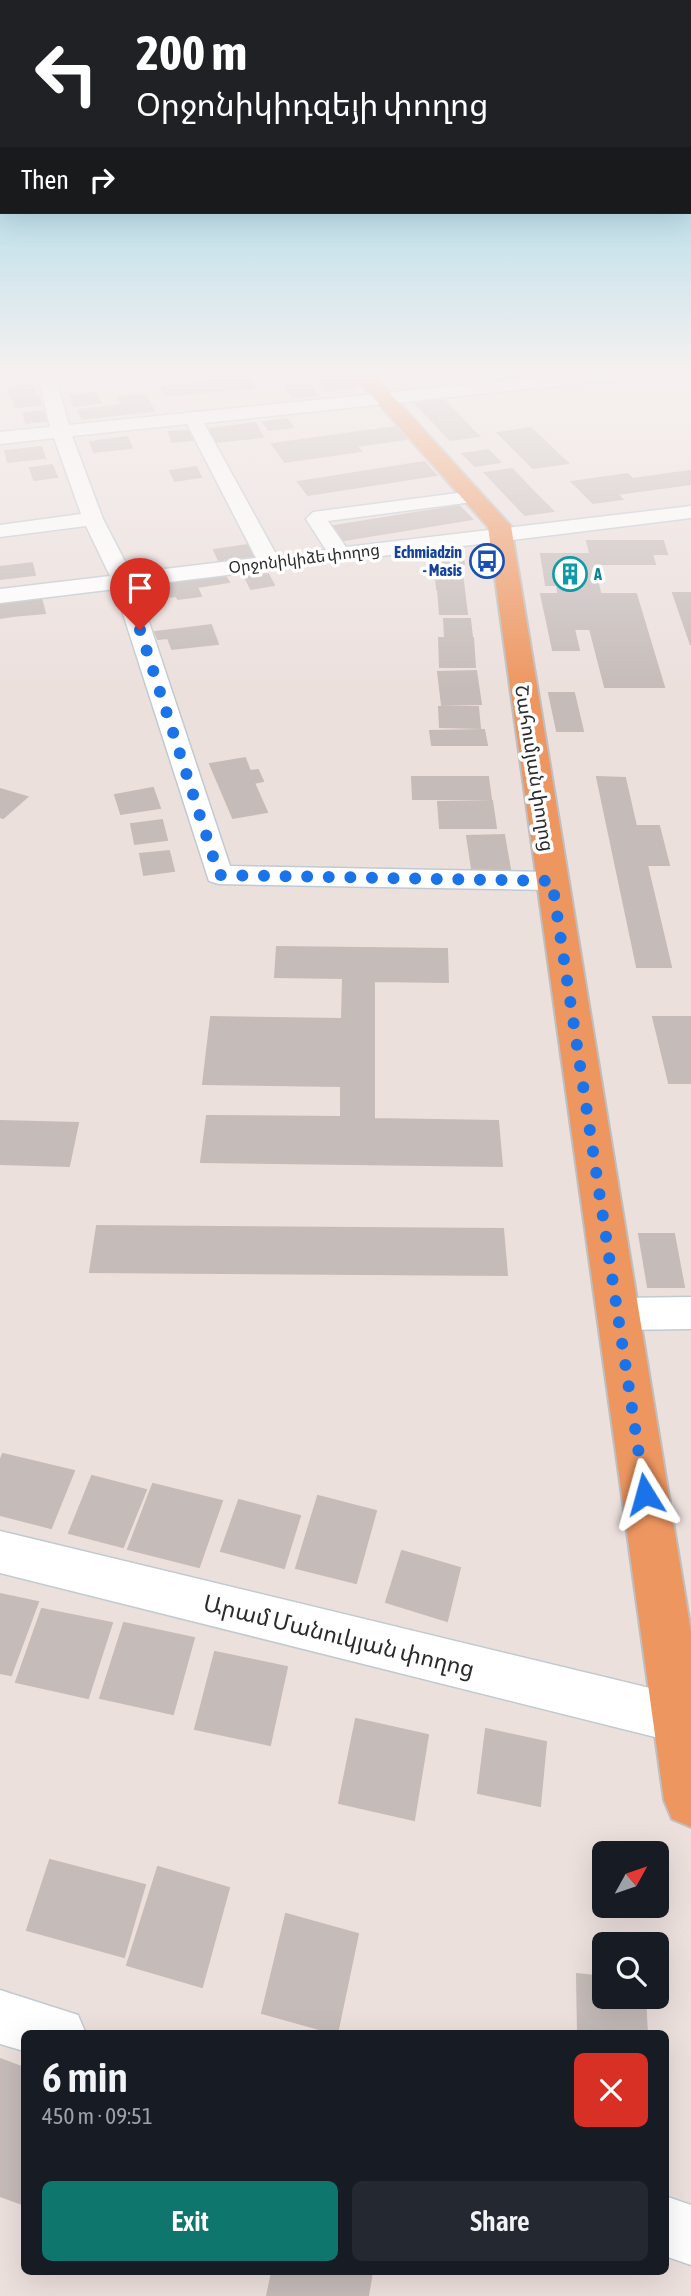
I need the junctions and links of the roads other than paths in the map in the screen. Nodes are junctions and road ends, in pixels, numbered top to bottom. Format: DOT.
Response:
graph roads {
  1 [pos="78,477"];
  2 [pos="223,477"];
  3 [pos="455,477"];
  4 [pos="473,497"];
  5 [pos="691,512"];
  6 [pos="93,519"];
  7 [pos="0,531"];
  8 [pos="500,534"];
  9 [pos="340,554"];
  10 [pos="269,562"];
  11 [pos="124,581"];
  12 [pos="0,596"];
  13 [pos="552,881"];
  14 [pos="691,1312"];
  15 [pos="618,1314"];
  16 [pos="0,1552"];
  17 [pos="680,1649"];
  18 [pos="679,1719"];
  19 [pos="691,1800"];
  20 [pos="0,2017"];
  21 [pos="44,2030"];
  22 [pos="669,2227"];
  23 [pos="691,2235"];
  1 -- 6 [label="street"];
  2 -- 10 [label="street"];
  3 -- 4 [label="main road, Շահումյան փողոց"];
  4 -- 8 [label="main road, Շահումյան փողոց"];
  4 -- 9 [label="street"];
  5 -- 8 [label="street, Օրջոնիկիձե փողոց"];
  6 -- 7 [label="street"];
  6 -- 11 [label="street"];
  8 -- 9 [label="street, Օրջոնիկիձե փողոց"];
  8 -- 13 [label="main road, Շահումյան փողոց"];
  9 -- 10 [label="street, Օրջոնիկիձե փողոց"];
  10 -- 11 [label="street, Օրջոնիկիձե փողոց"];
  11 -- 12 [label="street, Օրջոնիկիձե փողոց"];
  11 -- 13 [label="street"];
  13 -- 15 [label="main road, Շահումյան փողոց"];
  14 -- 15 [label="street"];
  15 -- 17 [label="main road, Շահումյան փողոց"];
  16 -- 18 [label="street, Արամ Մանուկյան փողոց"];
  17 -- 18 [label="main road, Շահումյան փողոց"];
  18 -- 19 [label="main road, Շահումյան փողոց"];
  20 -- 21 [label="street"];
  22 -- 23 [label="street"];
}
